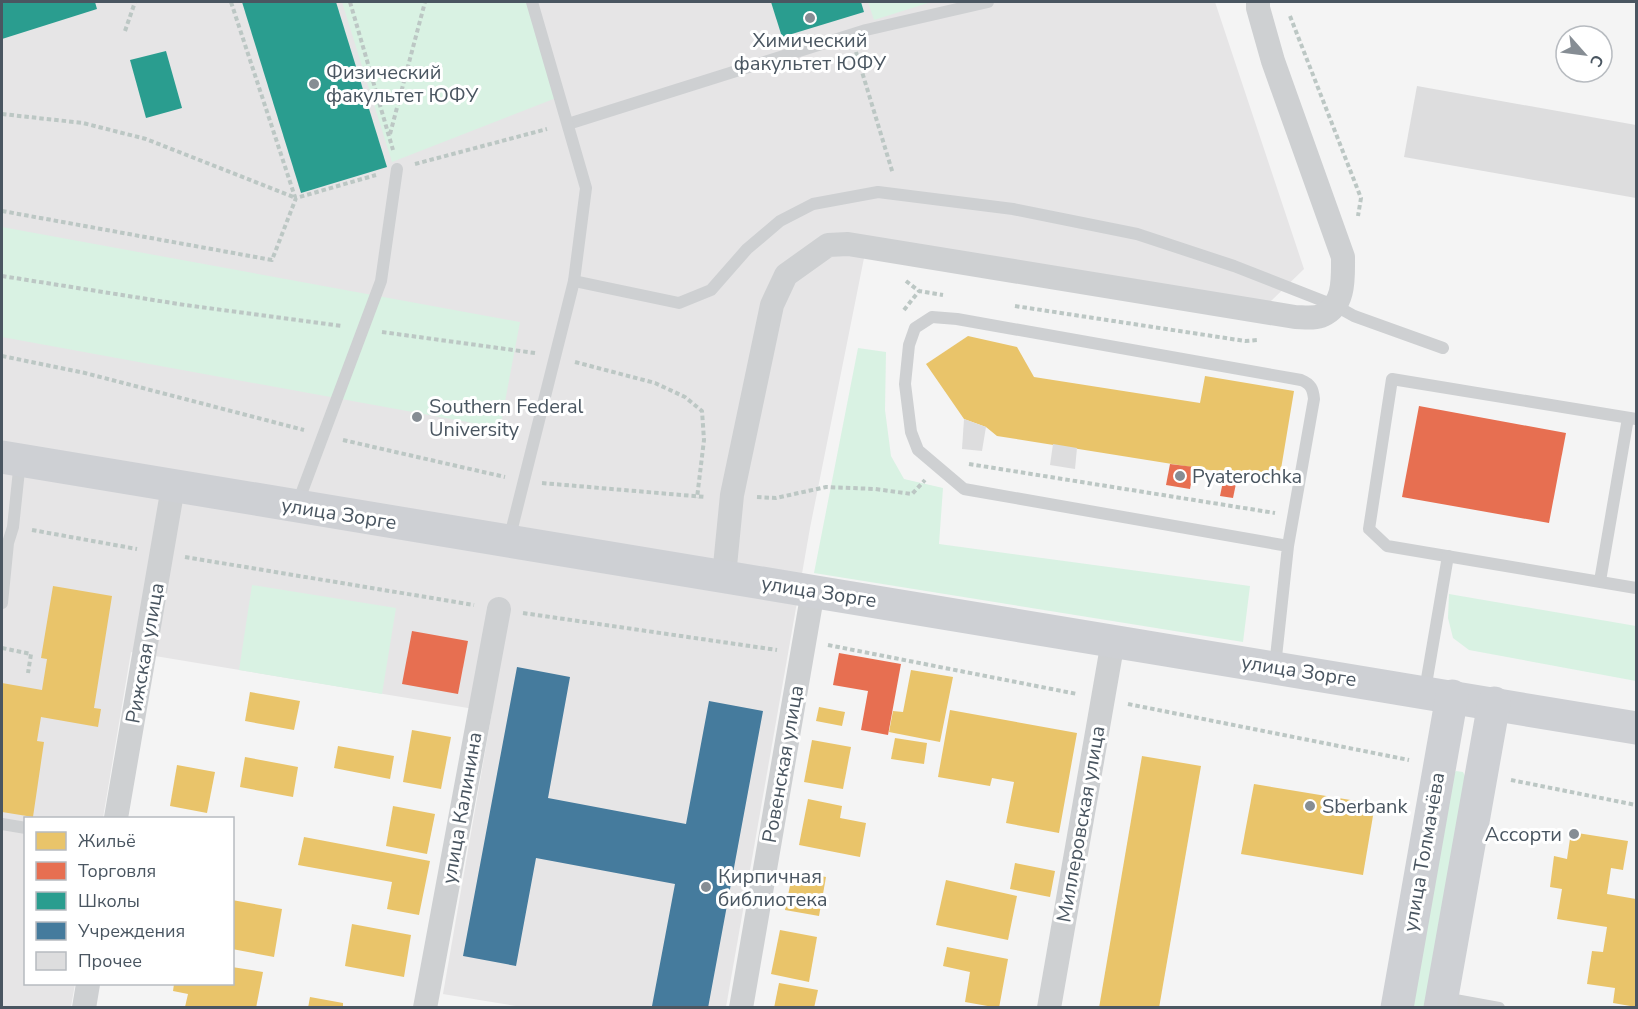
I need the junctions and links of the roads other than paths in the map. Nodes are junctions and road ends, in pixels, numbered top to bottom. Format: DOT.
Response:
graph roads {
  1 [pos="532,2"];
  2 [pos="988,2"];
  3 [pos="1258,2"];
  4 [pos="568,124"];
  5 [pos="397,169"];
  6 [pos="573,281"];
  7 [pos="1336,306"];
  8 [pos="1443,348"];
  9 [pos="1632,418"];
  10 [pos="11,458"];
  11 [pos="172,487"];
  12 [pos="297,507"];
  13 [pos="508,541"];
  14 [pos="1288,546"];
  15 [pos="1448,556"];
  16 [pos="724,576"];
  17 [pos="1600,581"];
  18 [pos="1636,588"];
  19 [pos="813,591"];
  20 [pos="2,603"];
  21 [pos="499,609"];
  22 [pos="1113,641"];
  23 [pos="1275,668"];
  24 [pos="1438,694"];
  25 [pos="1494,703"];
  26 [pos="1636,728"];
  27 [pos="116,817"];
  28 [pos="2,824"];
  29 [pos="24,828"];
  30 [pos="88,985"];
  31 [pos="1441,1002"];
  32 [pos="84,1008"];
  33 [pos="426,1008"];
  34 [pos="741,1008"];
  35 [pos="1048,1008"];
  36 [pos="1397,1008"];
  37 [pos="1498,1008"];
  1 -- 4 [label="lane"];
  2 -- 4 [label="lane"];
  3 -- 7 [label="street"];
  4 -- 6 [label="lane"];
  5 -- 12 [label="lane"];
  6 -- 7 [label="lane"];
  6 -- 13 [label="lane"];
  7 -- 8 [label="lane"];
  7 -- 16 [label="street"];
  9 -- 15 [label="lane"];
  9 -- 17 [label="lane"];
  10 -- 11 [label="main road, улица Зорге"];
  10 -- 20 [label="lane"];
  11 -- 12 [label="main road, улица Зорге"];
  11 -- 27 [label="street, Рижская улица"];
  12 -- 13 [label="main road, улица Зорге"];
  13 -- 16 [label="main road, улица Зорге"];
  14 -- 14 [label="lane"];
  14 -- 23 [label="lane"];
  15 -- 17 [label="lane"];
  15 -- 24 [label="lane"];
  16 -- 19 [label="main road, улица Зорге"];
  17 -- 18 [label="lane"];
  19 -- 22 [label="main road, улица Зорге"];
  19 -- 34 [label="street, Ровенская улица"];
  21 -- 33 [label="street, улица Калинина"];
  22 -- 23 [label="main road, улица Зорге"];
  22 -- 35 [label="street, Миллеровская улица"];
  23 -- 24 [label="main road, улица Зорге"];
  24 -- 25 [label="main road, улица Зорге"];
  24 -- 36 [label="main road, улица Толмачёва"];
  25 -- 26 [label="main road, улица Зорге"];
  25 -- 31 [label="main road"];
  28 -- 29 [label="lane"];
  30 -- 32 [label="street"];
  31 -- 37 [label="lane"];
}
